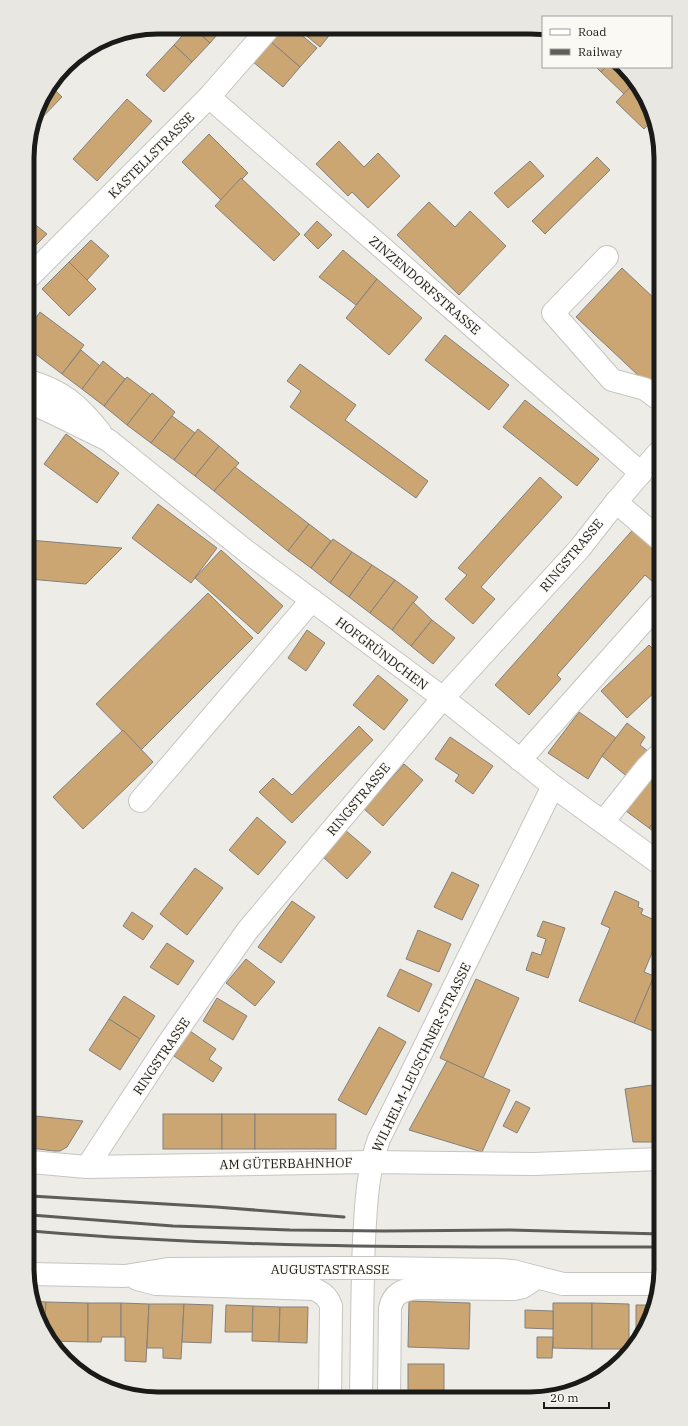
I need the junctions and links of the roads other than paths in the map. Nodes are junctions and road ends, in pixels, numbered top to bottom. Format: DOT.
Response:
graph roads {
  1 [pos="263,34"];
  2 [pos="209,97"];
  3 [pos="607,256"];
  4 [pos="34,272"];
  5 [pos="34,382"];
  6 [pos="654,395"];
  7 [pos="34,404"];
  8 [pos="108,440"];
  9 [pos="654,458"];
  10 [pos="641,473"];
  11 [pos="616,502"];
  12 [pos="654,535"];
  13 [pos="312,600"];
  14 [pos="654,609"];
  15 [pos="443,698"];
  16 [pos="520,760"];
  17 [pos="654,760"];
  18 [pos="553,786"];
  19 [pos="140,801"];
  20 [pos="603,822"];
  21 [pos="654,858"];
  22 [pos="654,1159"];
  23 [pos="34,1162"];
  24 [pos="371,1162"];
  25 [pos="87,1167"];
  26 [pos="34,1274"];
  27 [pos="125,1276"];
  28 [pos="536,1278"];
  29 [pos="653,1284"];
  30 [pos="330,1392"];
  31 [pos="362,1392"];
  32 [pos="389,1392"];
  1 -- 2 [label="street, KASTELLSTRASSE"];
  2 -- 4 [label="street, KASTELLSTRASSE"];
  2 -- 10 [label="street, ZINZENDORFSTRASSE"];
  3 -- 6 [label="street"];
  5 -- 8 [label="street, HOFGRÜNDCHEN"];
  7 -- 8 [label="street, HOFGRÜNDCHEN"];
  8 -- 13 [label="street, HOFGRÜNDCHEN"];
  9 -- 10 [label="street, RINGSTRASSE"];
  10 -- 11 [label="street, RINGSTRASSE"];
  11 -- 12 [label="street"];
  11 -- 15 [label="street, RINGSTRASSE"];
  13 -- 15 [label="street, HOFGRÜNDCHEN"];
  13 -- 19 [label="street"];
  14 -- 16 [label="street"];
  15 -- 16 [label="street, HOFGRÜNDCHEN"];
  15 -- 25 [label="street, RINGSTRASSE"];
  16 -- 18 [label="street, HOFGRÜNDCHEN"];
  17 -- 20 [label="street"];
  18 -- 20 [label="street, HOFGRÜNDCHEN"];
  18 -- 24 [label="street, WILHELM-LEUSCHNER-STRASSE"];
  20 -- 21 [label="street, HOFGRÜNDCHEN"];
  22 -- 24 [label="street, AM GÜTERBAHNHOF"];
  23 -- 25 [label="street, AM GÜTERBAHNHOF"];
  24 -- 25 [label="street, AM GÜTERBAHNHOF"];
  24 -- 31 [label="street, WILHELM-LEUSCHNER-STRASSE"];
  26 -- 27 [label="street, AUGUSTASTRASSE"];
  27 -- 28 [label="street, AUGUSTASTRASSE, bridge"];
  27 -- 30 [label="street, AUGUSTASTRASSE"];
  28 -- 29 [label="street, AUGUSTASTRASSE"];
  28 -- 32 [label="street"];
}
